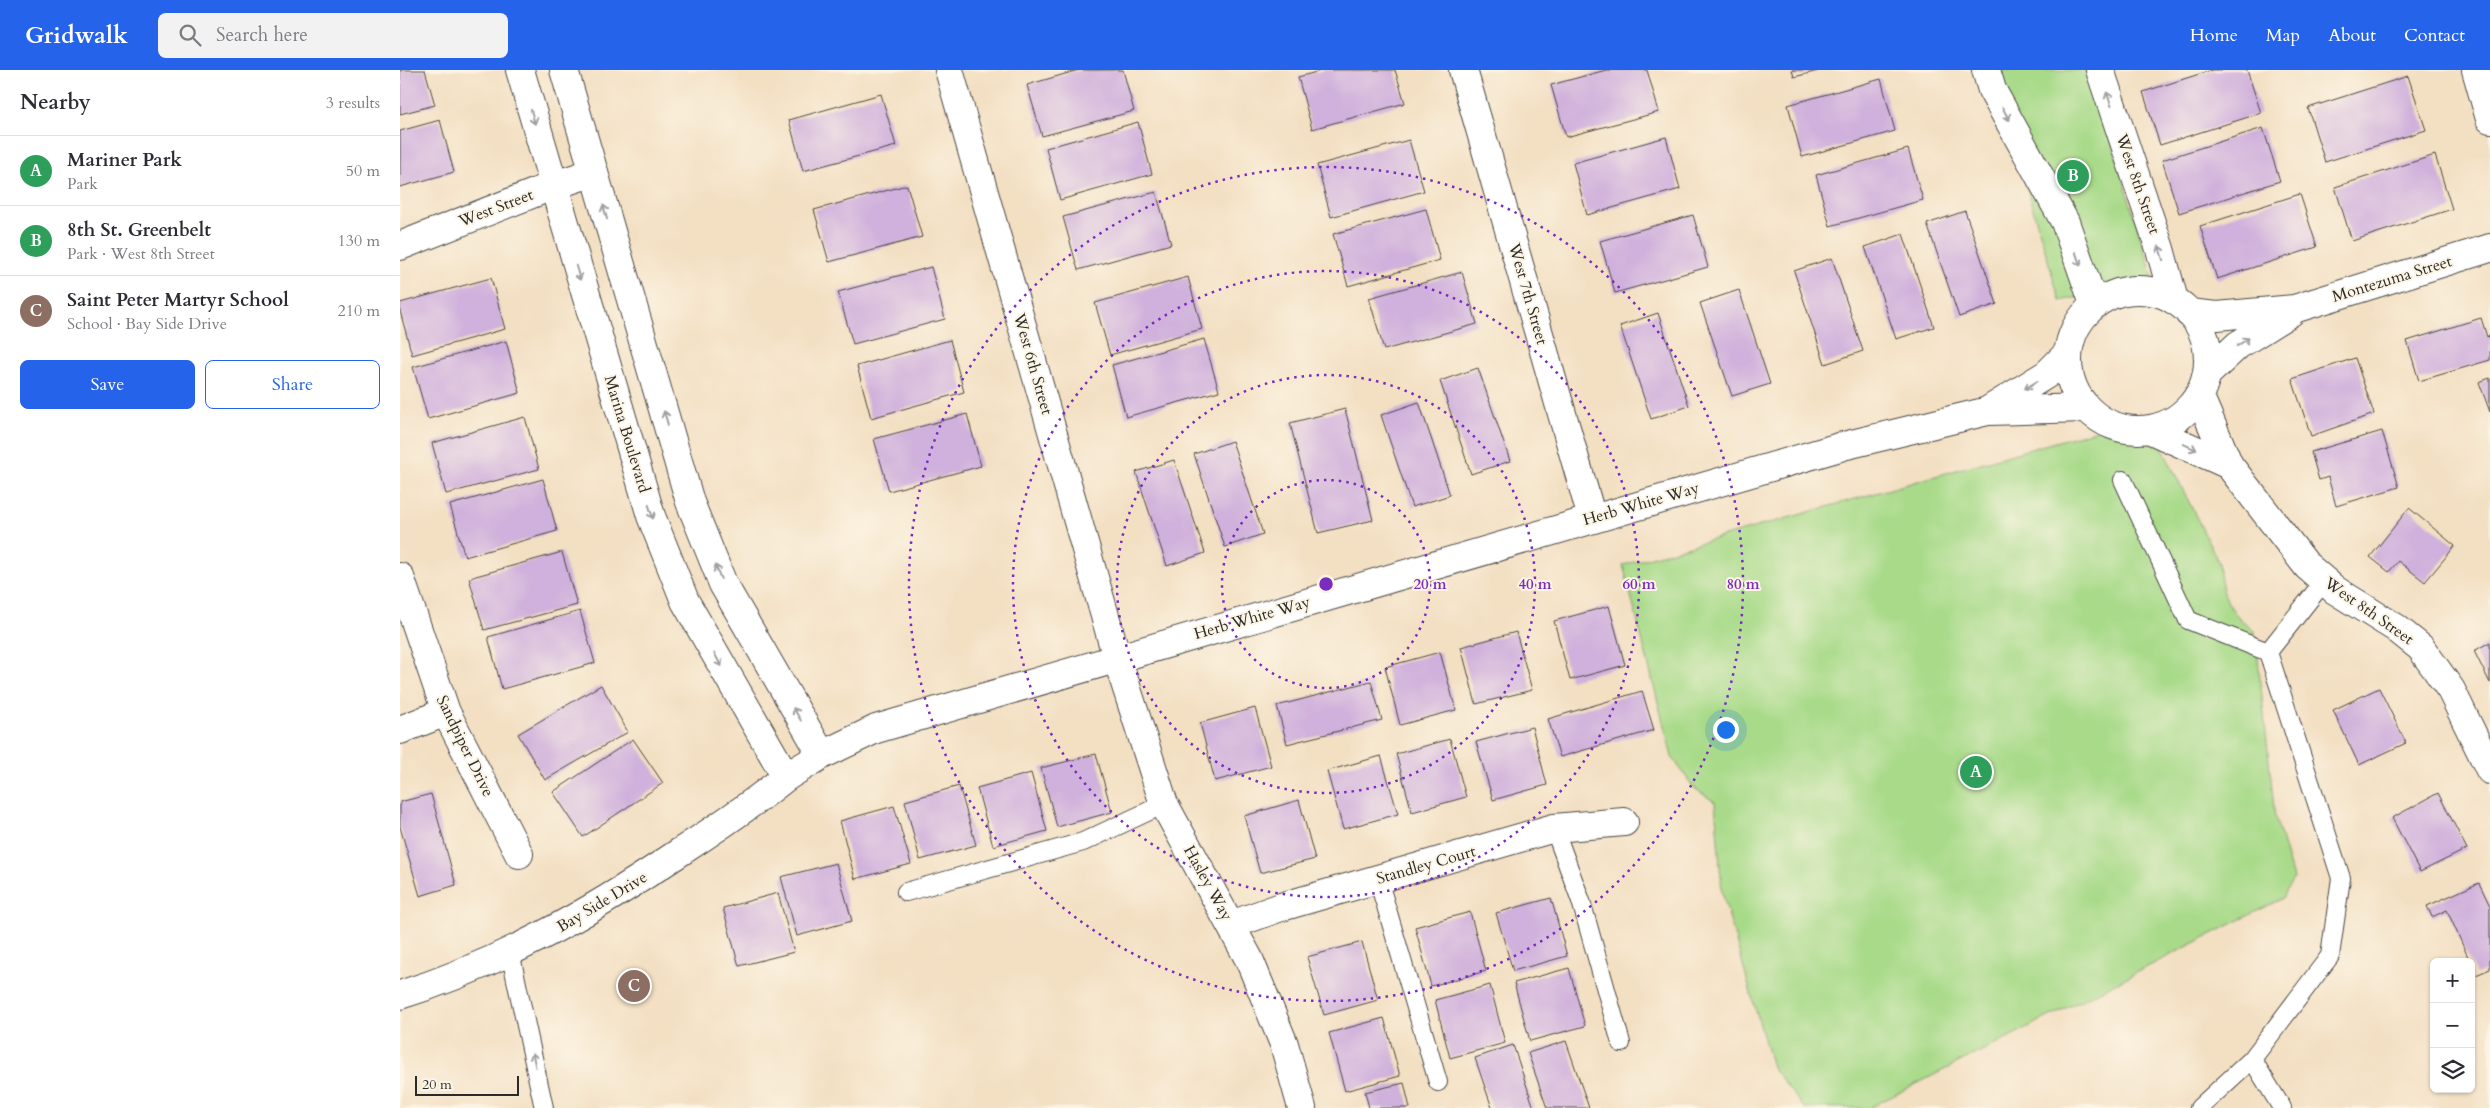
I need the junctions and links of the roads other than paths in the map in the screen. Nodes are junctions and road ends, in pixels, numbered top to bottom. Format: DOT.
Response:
graph roads {
  1 [pos="520,70"];
  2 [pos="564,70"];
  3 [pos="949,70"];
  4 [pos="1463,70"];
  5 [pos="1986,70"];
  6 [pos="2100,70"];
  7 [pos="2476,70"];
  8 [pos="2490,119"];
  9 [pos="594,172"];
  10 [pos="552,186"];
  11 [pos="400,246"];
  12 [pos="2490,248"];
  13 [pos="2094,304"];
  14 [pos="2181,306"];
  15 [pos="2294,310"];
  16 [pos="2068,353"];
  17 [pos="2203,385"];
  18 [pos="2085,408"];
  19 [pos="1988,411"];
  20 [pos="2151,430"];
  21 [pos="2228,465"];
  22 [pos="2123,480"];
  23 [pos="1592,518"];
  24 [pos="400,577"];
  25 [pos="2324,581"];
  26 [pos="2268,652"];
  27 [pos="1117,658"];
  28 [pos="446,712"];
  29 [pos="400,730"];
  30 [pos="822,756"];
  31 [pos="2490,770"];
  32 [pos="786,777"];
  33 [pos="1164,804"];
  34 [pos="1624,822"];
  35 [pos="1554,828"];
  36 [pos="519,854"];
  37 [pos="1378,878"];
  38 [pos="906,892"];
  39 [pos="1231,925"];
  40 [pos="510,952"];
  41 [pos="400,995"];
  42 [pos="1621,1043"];
  43 [pos="2252,1059"];
  44 [pos="1438,1082"];
  45 [pos="544,1108"];
  46 [pos="1302,1108"];
  47 [pos="2199,1108"];
  48 [pos="2282,1108"];
  1 -- 10 [label="street, Marina Boulevard, one-way"];
  2 -- 9 [label="street"];
  3 -- 27 [label="street, West 6th Street"];
  4 -- 23 [label="street, West 7th Street"];
  5 -- 13 [label="street, one-way"];
  14 -- 6 [label="street, West 8th Street, one-way"];
  7 -- 8 [label="street"];
  9 -- 10 [label="street, West Street"];
  30 -- 9 [label="street, one-way"];
  10 -- 11 [label="street, West Street"];
  10 -- 32 [label="street, Marina Boulevard, one-way"];
  12 -- 15 [label="street, Montezuma Street"];
  13 -- 14 [label="street"];
  13 -- 16 [label="street"];
  14 -- 15 [label="street, Montezuma Street"];
  14 -- 17 [label="street"];
  17 -- 15 [label="street, Montezuma Street, one-way"];
  16 -- 18 [label="street"];
  16 -- 19 [label="street, Herb White Way, one-way"];
  17 -- 20 [label="street"];
  17 -- 21 [label="street, West 8th Street"];
  18 -- 19 [label="street, Herb White Way"];
  18 -- 20 [label="street"];
  19 -- 23 [label="street, Herb White Way"];
  20 -- 21 [label="street, West 8th Street, one-way"];
  21 -- 25 [label="street, West 8th Street"];
  22 -- 26 [label="lane"];
  23 -- 27 [label="street, Herb White Way"];
  24 -- 28 [label="street, Sandpiper Drive"];
  25 -- 26 [label="lane"];
  25 -- 31 [label="street, West 8th Street"];
  26 -- 43 [label="lane"];
  27 -- 30 [label="street, Herb White Way"];
  27 -- 33 [label="street, Hasley Way"];
  28 -- 29 [label="street"];
  28 -- 36 [label="street, Sandpiper Drive"];
  30 -- 32 [label="street, Herb White Way"];
  32 -- 40 [label="street, Bay Side Drive"];
  33 -- 38 [label="lane"];
  33 -- 39 [label="street, Hasley Way"];
  34 -- 35 [label="street, Standley Court"];
  35 -- 37 [label="street, Standley Court"];
  35 -- 42 [label="lane"];
  37 -- 39 [label="street, Standley Court"];
  37 -- 44 [label="lane"];
  39 -- 46 [label="street, Hasley Way"];
  40 -- 41 [label="street, Bay Side Drive"];
  45 -- 40 [label="lane, one-way"];
  43 -- 47 [label="lane"];
  43 -- 48 [label="lane"];
}
